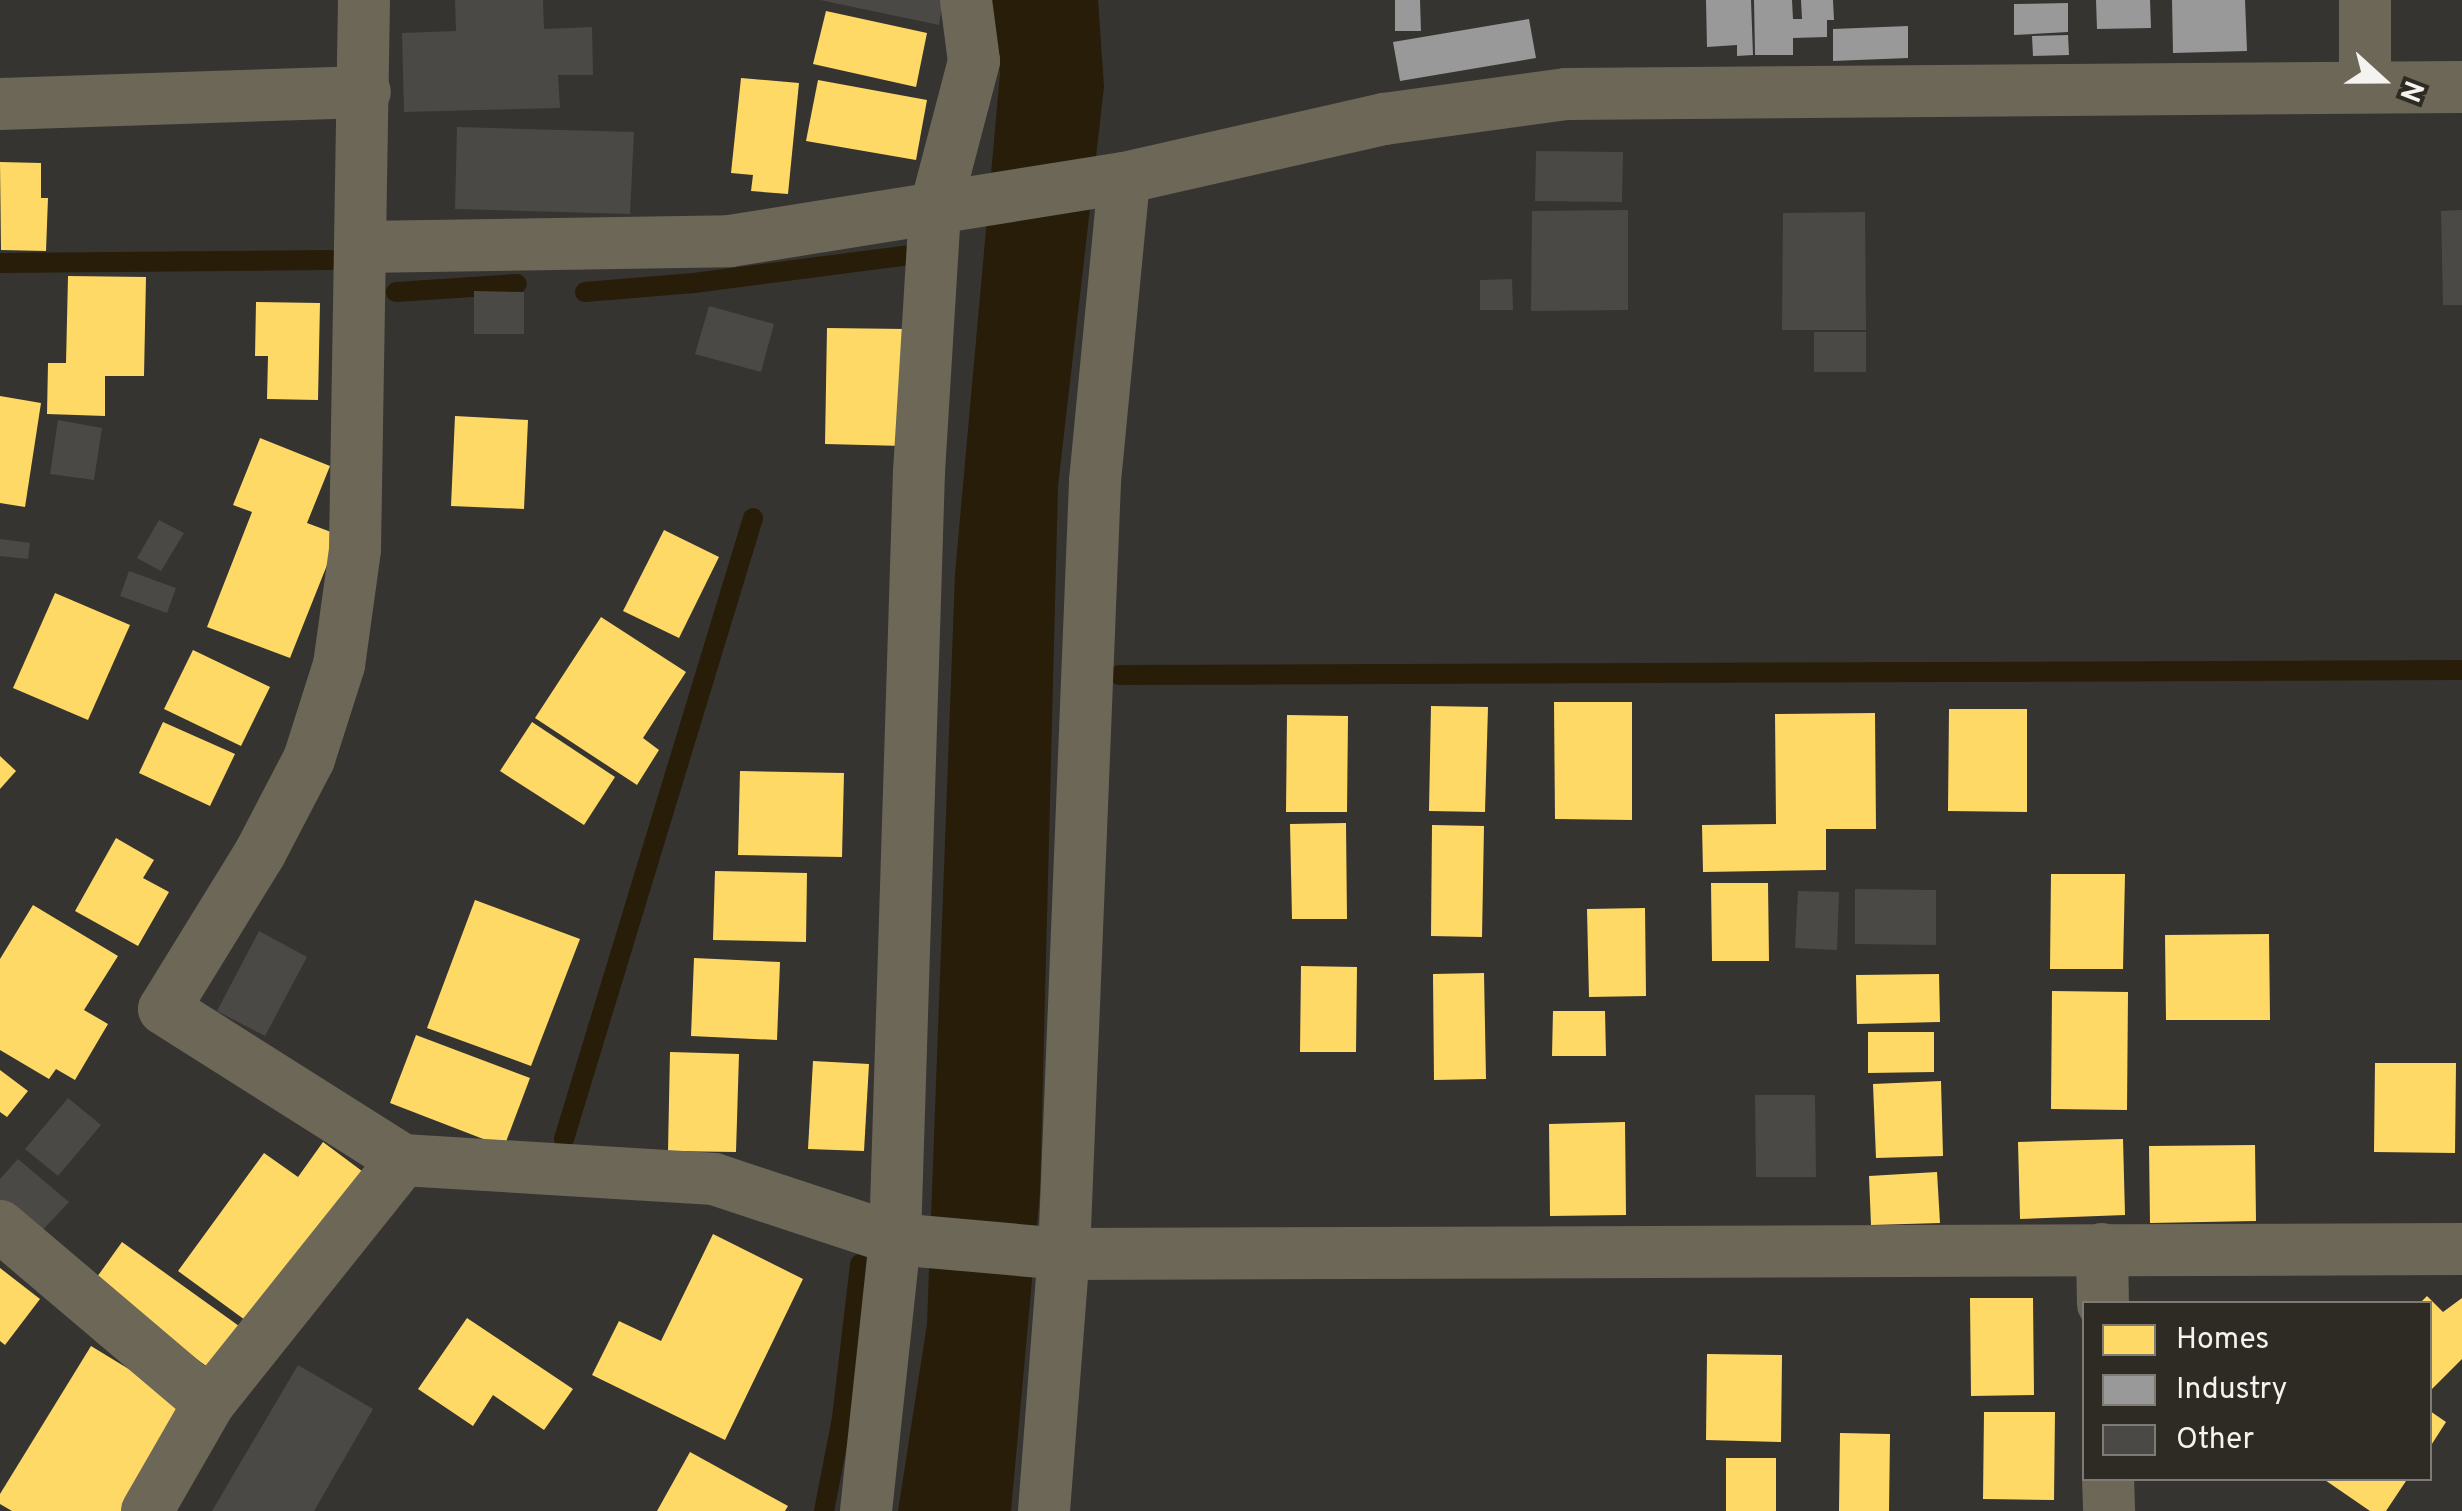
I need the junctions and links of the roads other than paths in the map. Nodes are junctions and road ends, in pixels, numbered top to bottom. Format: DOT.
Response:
graph roads {
  1 [pos="364,0"];
  2 [pos="966,0"];
  3 [pos="2364,0"];
  4 [pos="2365,87"];
  5 [pos="2462,87"];
  6 [pos="365,92"];
  7 [pos="0,104"];
  8 [pos="1117,179"];
  9 [pos="947,207"];
  10 [pos="361,247"];
  11 [pos="403,1160"];
  12 [pos="0,1226"];
  13 [pos="896,1239"];
  14 [pos="2102,1249"];
  15 [pos="2462,1249"];
  16 [pos="1064,1254"];
  17 [pos="2103,1301"];
  18 [pos="209,1402"];
  19 [pos="2108,1481"];
  20 [pos="147,1511"];
  21 [pos="866,1511"];
  22 [pos="1044,1511"];
  23 [pos="2108,1511"];
  1 -- 6 [label="street"];
  2 -- 9 [label="street"];
  3 -- 4 [label="street"];
  4 -- 5 [label="street"];
  4 -- 8 [label="street"];
  6 -- 7 [label="street"];
  6 -- 10 [label="street"];
  8 -- 9 [label="street"];
  8 -- 16 [label="street"];
  9 -- 10 [label="street"];
  9 -- 13 [label="street"];
  10 -- 11 [label="street"];
  11 -- 13 [label="street"];
  11 -- 18 [label="street"];
  12 -- 18 [label="street"];
  13 -- 16 [label="street"];
  13 -- 21 [label="street"];
  14 -- 15 [label="street"];
  14 -- 16 [label="street"];
  14 -- 17 [label="street"];
  16 -- 22 [label="street"];
  18 -- 20 [label="street"];
  19 -- 23 [label="street"];
}
